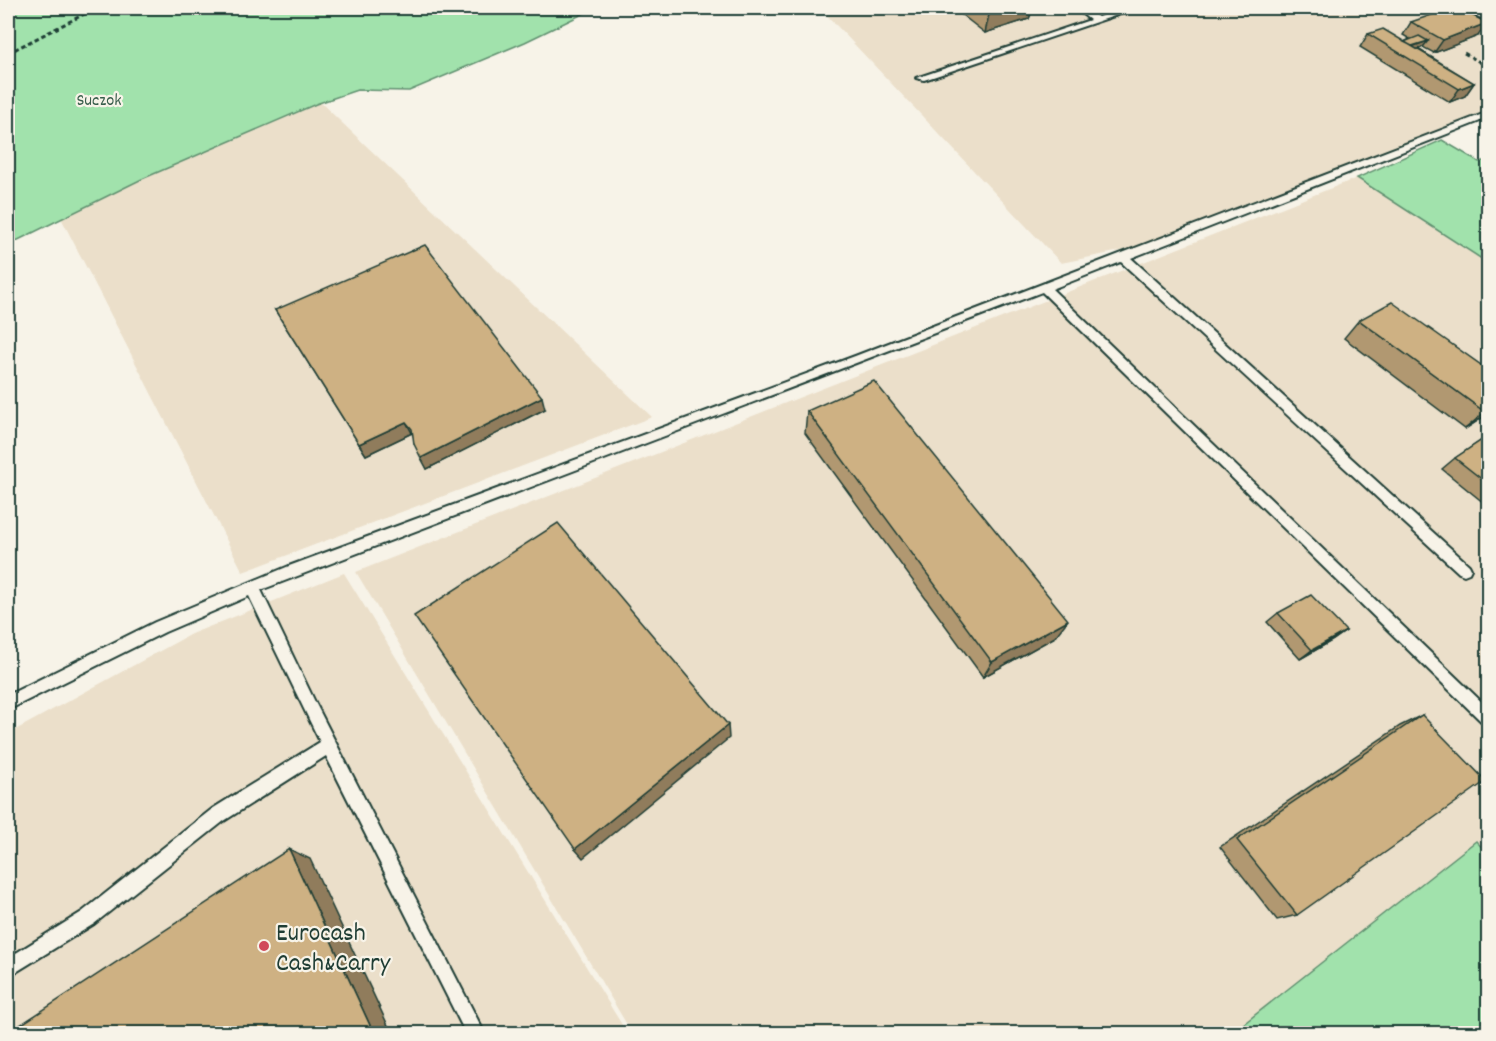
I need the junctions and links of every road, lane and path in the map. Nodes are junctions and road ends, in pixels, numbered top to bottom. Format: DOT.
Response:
graph roads {
  1 [pos="96,8"];
  2 [pos="1079,8"];
  3 [pos="1134,8"];
  4 [pos="1463,8"];
  5 [pos="1488,19"];
  6 [pos="1096,20"];
  7 [pos="8,53"];
  8 [pos="1464,53"];
  9 [pos="1488,59"];
  10 [pos="1481,62"];
  11 [pos="1488,67"];
  12 [pos="921,78"];
  13 [pos="1488,115"];
  14 [pos="1124,258"];
  15 [pos="1044,288"];
  16 [pos="1464,568"];
  17 [pos="253,588"];
  18 [pos="8,703"];
  19 [pos="1488,718"];
  20 [pos="329,745"];
  21 [pos="8,968"];
  22 [pos="476,1034"];
  1 -- 7 [label="path"];
  2 -- 6 [label="lane"];
  3 -- 6 [label="lane"];
  4 -- 5 [label="lane"];
  6 -- 12 [label="lane"];
  8 -- 10 [label="path"];
  9 -- 10 [label="path"];
  10 -- 11 [label="path"];
  13 -- 14 [label="lane"];
  14 -- 15 [label="lane"];
  14 -- 16 [label="lane"];
  15 -- 17 [label="lane"];
  15 -- 19 [label="lane"];
  17 -- 18 [label="lane"];
  17 -- 20 [label="lane"];
  20 -- 21 [label="lane"];
  20 -- 22 [label="lane"];
}
